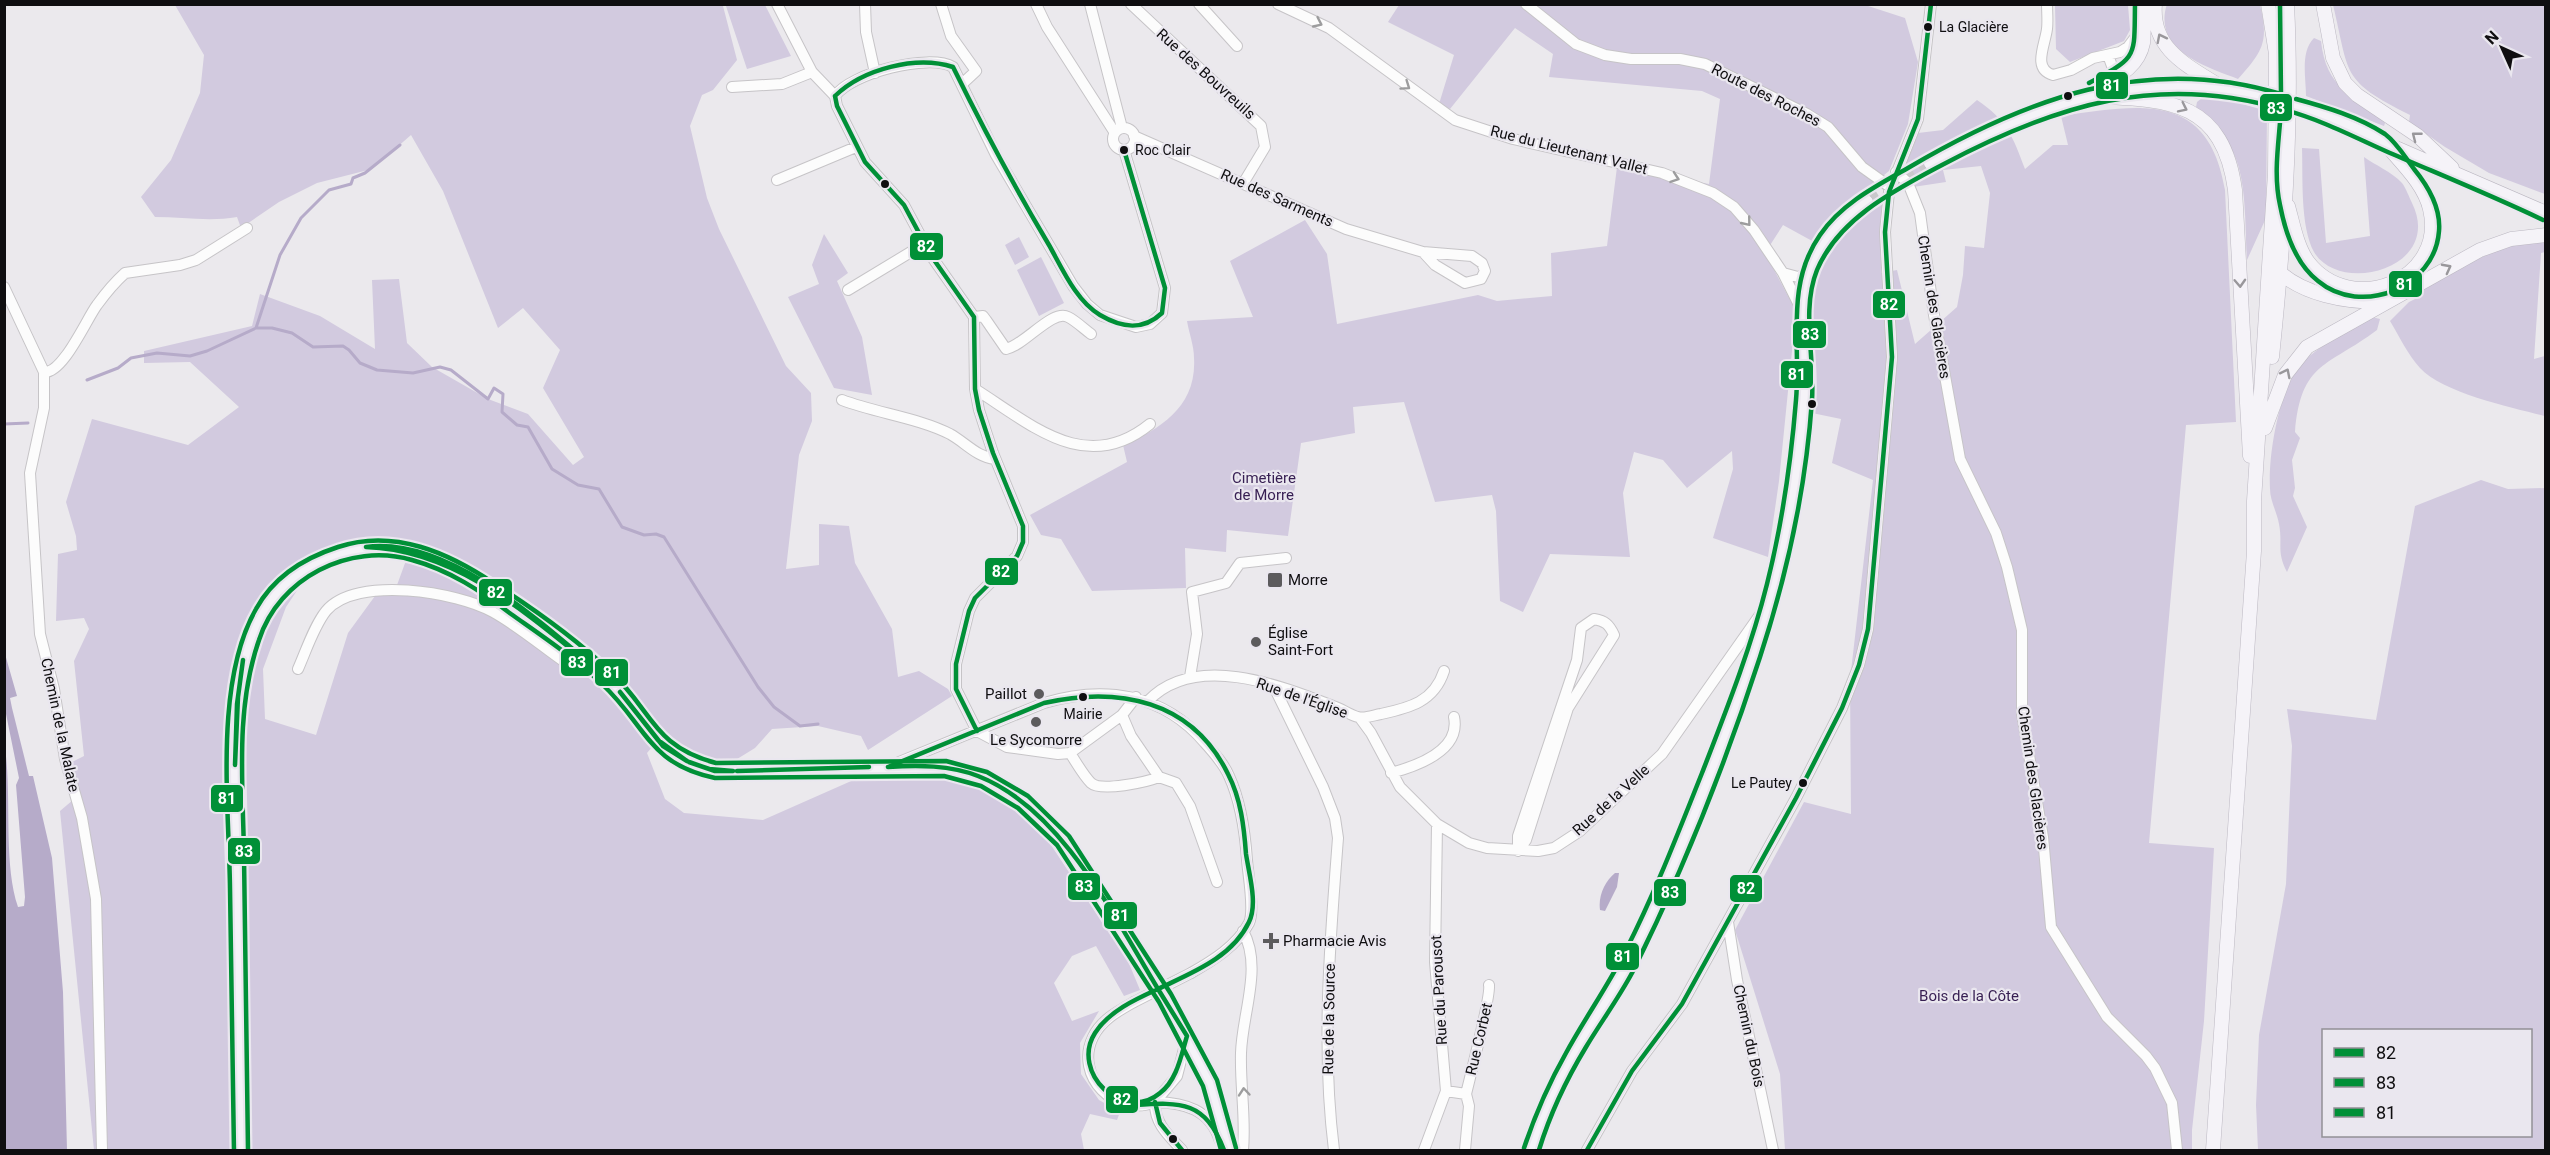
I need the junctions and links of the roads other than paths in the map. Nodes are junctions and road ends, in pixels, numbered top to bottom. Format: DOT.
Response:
graph roads {
  1 [pos="777,4"];
  2 [pos="865,4"];
  3 [pos="941,4"];
  4 [pos="1036,4"];
  5 [pos="1090,4"];
  6 [pos="1131,4"];
  7 [pos="1199,4"];
  8 [pos="1278,4"];
  9 [pos="1526,4"];
  10 [pos="1931,4"];
  11 [pos="2047,4"];
  12 [pos="2143,4"];
  13 [pos="2155,4"];
  14 [pos="2287,4"];
  15 [pos="2323,4"];
  16 [pos="2271,8"];
  17 [pos="2142,27"];
  18 [pos="1237,45"];
  19 [pos="2108,55"];
  20 [pos="812,72"];
  21 [pos="875,73"];
  22 [pos="2116,77"];
  23 [pos="963,84"];
  24 [pos="2219,86"];
  25 [pos="732,87"];
  26 [pos="836,96"];
  27 [pos="2084,96"];
  28 [pos="1119,130"];
  29 [pos="1134,136"];
  30 [pos="2384,142"];
  31 [pos="856,147"];
  32 [pos="1127,148"];
  33 [pos="1931,163"];
  34 [pos="1896,172"];
  35 [pos="2460,175"];
  36 [pos="777,180"];
  37 [pos="1244,182"];
  38 [pos="1890,187"];
  39 [pos="2285,198"];
  40 [pos="1866,202"];
  41 [pos="2525,202"];
  42 [pos="2546,207"];
  43 [pos="2546,213"];
  44 [pos="247,228"];
  45 [pos="2546,236"];
  46 [pos="924,244"];
  47 [pos="1423,252"];
  48 [pos="2270,260"];
  49 [pos="1783,273"];
  50 [pos="1808,273"];
  51 [pos="2281,273"];
  52 [pos="4,287"];
  53 [pos="848,290"];
  54 [pos="2383,302"];
  55 [pos="1803,313"];
  56 [pos="974,317"];
  57 [pos="1091,334"];
  58 [pos="44,372"];
  59 [pos="975,389"];
  60 [pos="842,400"];
  61 [pos="1150,424"];
  62 [pos="2265,428"];
  63 [pos="995,459"];
  64 [pos="2254,501"];
  65 [pos="2254,550"];
  66 [pos="1286,558"];
  67 [pos="1770,600"];
  68 [pos="595,668"];
  69 [pos="298,669"];
  70 [pos="1444,671"];
  71 [pos="1190,677"];
  72 [pos="1273,685"];
  73 [pos="1136,697"];
  74 [pos="1148,701"];
  75 [pos="1122,715"];
  76 [pos="1360,718"];
  77 [pos="1455,721"];
  78 [pos="977,731"];
  79 [pos="1070,753"];
  80 [pos="1548,758"];
  81 [pos="887,767"];
  82 [pos="1391,773"];
  83 [pos="1159,777"];
  84 [pos="1437,824"];
  85 [pos="1518,851"];
  86 [pos="1217,882"];
  87 [pos="1728,922"];
  88 [pos="1243,931"];
  89 [pos="1489,985"];
  90 [pos="1187,1036"];
  91 [pos="1446,1091"];
  92 [pos="1466,1094"];
  93 [pos="1155,1102"];
  94 [pos="102,1150"];
  95 [pos="241,1150"];
  96 [pos="1182,1150"];
  97 [pos="1224,1150"];
  98 [pos="1229,1150"];
  99 [pos="1244,1150"];
  100 [pos="1334,1150"];
  101 [pos="1424,1150"];
  102 [pos="1465,1150"];
  103 [pos="1531,1150"];
  104 [pos="1587,1150"];
  105 [pos="1773,1150"];
  106 [pos="2177,1150"];
  107 [pos="2213,1150"];
  1 -- 20 [label="street"];
  2 -- 21 [label="street"];
  3 -- 23 [label="street"];
  4 -- 28 [label="street"];
  5 -- 28 [label="street"];
  6 -- 37 [label="street, Rue des Bouvreuils"];
  7 -- 18 [label="street"];
  8 -- 49 [label="street, Rue du Lieutenant Vallet, one-way"];
  9 -- 38 [label="street, Route des Roches"];
  10 -- 34 [label="street"];
  11 -- 19 [label="street"];
  12 -- 17 [label="main road"];
  24 -- 13 [label="main road, one-way"];
  14 -- 39 [label="main road"];
  35 -- 15 [label="main road, one-way"];
  16 -- 48 [label="main road"];
  17 -- 19 [label="street"];
  17 -- 22 [label="main road"];
  19 -- 22 [label="street"];
  20 -- 25 [label="street"];
  20 -- 26 [label="street"];
  21 -- 23 [label="street"];
  21 -- 26 [label="street"];
  22 -- 27 [label="main road"];
  23 -- 32 [label="street"];
  24 -- 27 [label="main road"];
  24 -- 30 [label="main road, bridge"];
  26 -- 31 [label="street"];
  27 -- 33 [label="main road"];
  27 -- 64 [label="main road, one-way"];
  28 -- 29 [label="street, Rue des Sarments"];
  28 -- 32 [label="street"];
  29 -- 32 [label="street"];
  29 -- 37 [label="street, Rue des Sarments"];
  30 -- 35 [label="main road"];
  30 -- 39 [label="main road"];
  31 -- 36 [label="street"];
  31 -- 46 [label="street"];
  34 -- 38 [label="street"];
  34 -- 106 [label="street, Chemin des Glacières"];
  35 -- 41 [label="main road"];
  37 -- 47 [label="street, Rue des Sarments"];
  38 -- 87 [label="street"];
  39 -- 51 [label="main road"];
  40 -- 50 [label="main road"];
  41 -- 42 [label="main road"];
  41 -- 43 [label="main road"];
  44 -- 58 [label="street"];
  54 -- 45 [label="main road, one-way"];
  46 -- 53 [label="street"];
  46 -- 56 [label="street"];
  47 -- 47 [label="street, Rue des Sarments"];
  48 -- 51 [label="main road"];
  48 -- 64 [label="main road"];
  49 -- 50 [label="street"];
  49 -- 55 [label="street, Rue du Lieutenant Vallet"];
  50 -- 55 [label="main road"];
  51 -- 54 [label="main road"];
  51 -- 62 [label="main road"];
  52 -- 58 [label="street"];
  62 -- 54 [label="main road, one-way"];
  55 -- 67 [label="main road"];
  56 -- 57 [label="street"];
  56 -- 59 [label="street"];
  58 -- 94 [label="street, Chemin de la Malate"];
  59 -- 61 [label="street"];
  59 -- 63 [label="street"];
  60 -- 63 [label="street"];
  62 -- 65 [label="main road"];
  63 -- 78 [label="street"];
  64 -- 65 [label="main road"];
  65 -- 107 [label="main road"];
  66 -- 71 [label="street"];
  67 -- 85 [label="street, Rue de la Velle"];
  67 -- 103 [label="main road"];
  68 -- 69 [label="street"];
  68 -- 81 [label="main road"];
  68 -- 95 [label="main road"];
  70 -- 76 [label="street, Rue de l'Église"];
  71 -- 72 [label="street, Rue de l'Église"];
  71 -- 74 [label="street, Rue de l'Église"];
  72 -- 76 [label="street, Rue de l'Église"];
  72 -- 100 [label="street, Rue de la Source"];
  73 -- 74 [label="street"];
  73 -- 75 [label="street"];
  73 -- 78 [label="street"];
  74 -- 88 [label="street"];
  75 -- 79 [label="street"];
  75 -- 83 [label="street"];
  76 -- 82 [label="street, Rue de la Velle"];
  77 -- 82 [label="street"];
  78 -- 79 [label="street"];
  78 -- 81 [label="street"];
  79 -- 83 [label="street"];
  80 -- 80 [label="street"];
  80 -- 85 [label="street"];
  81 -- 90 [label="main road"];
  82 -- 84 [label="street, Rue de la Velle"];
  83 -- 86 [label="street"];
  84 -- 85 [label="street, Rue de la Velle"];
  84 -- 91 [label="street, Rue du Parousot"];
  87 -- 104 [label="street"];
  87 -- 105 [label="street, Chemin du Bois"];
  88 -- 93 [label="street, bridge"];
  99 -- 88 [label="street, one-way"];
  89 -- 92 [label="street, Rue Corbet"];
  90 -- 93 [label="street"];
  90 -- 98 [label="main road"];
  91 -- 92 [label="street, Rue Corbet"];
  91 -- 101 [label="street, Rue du Parousot"];
  92 -- 102 [label="street, Rue Corbet"];
  93 -- 96 [label="street"];
  93 -- 97 [label="street"];
}
